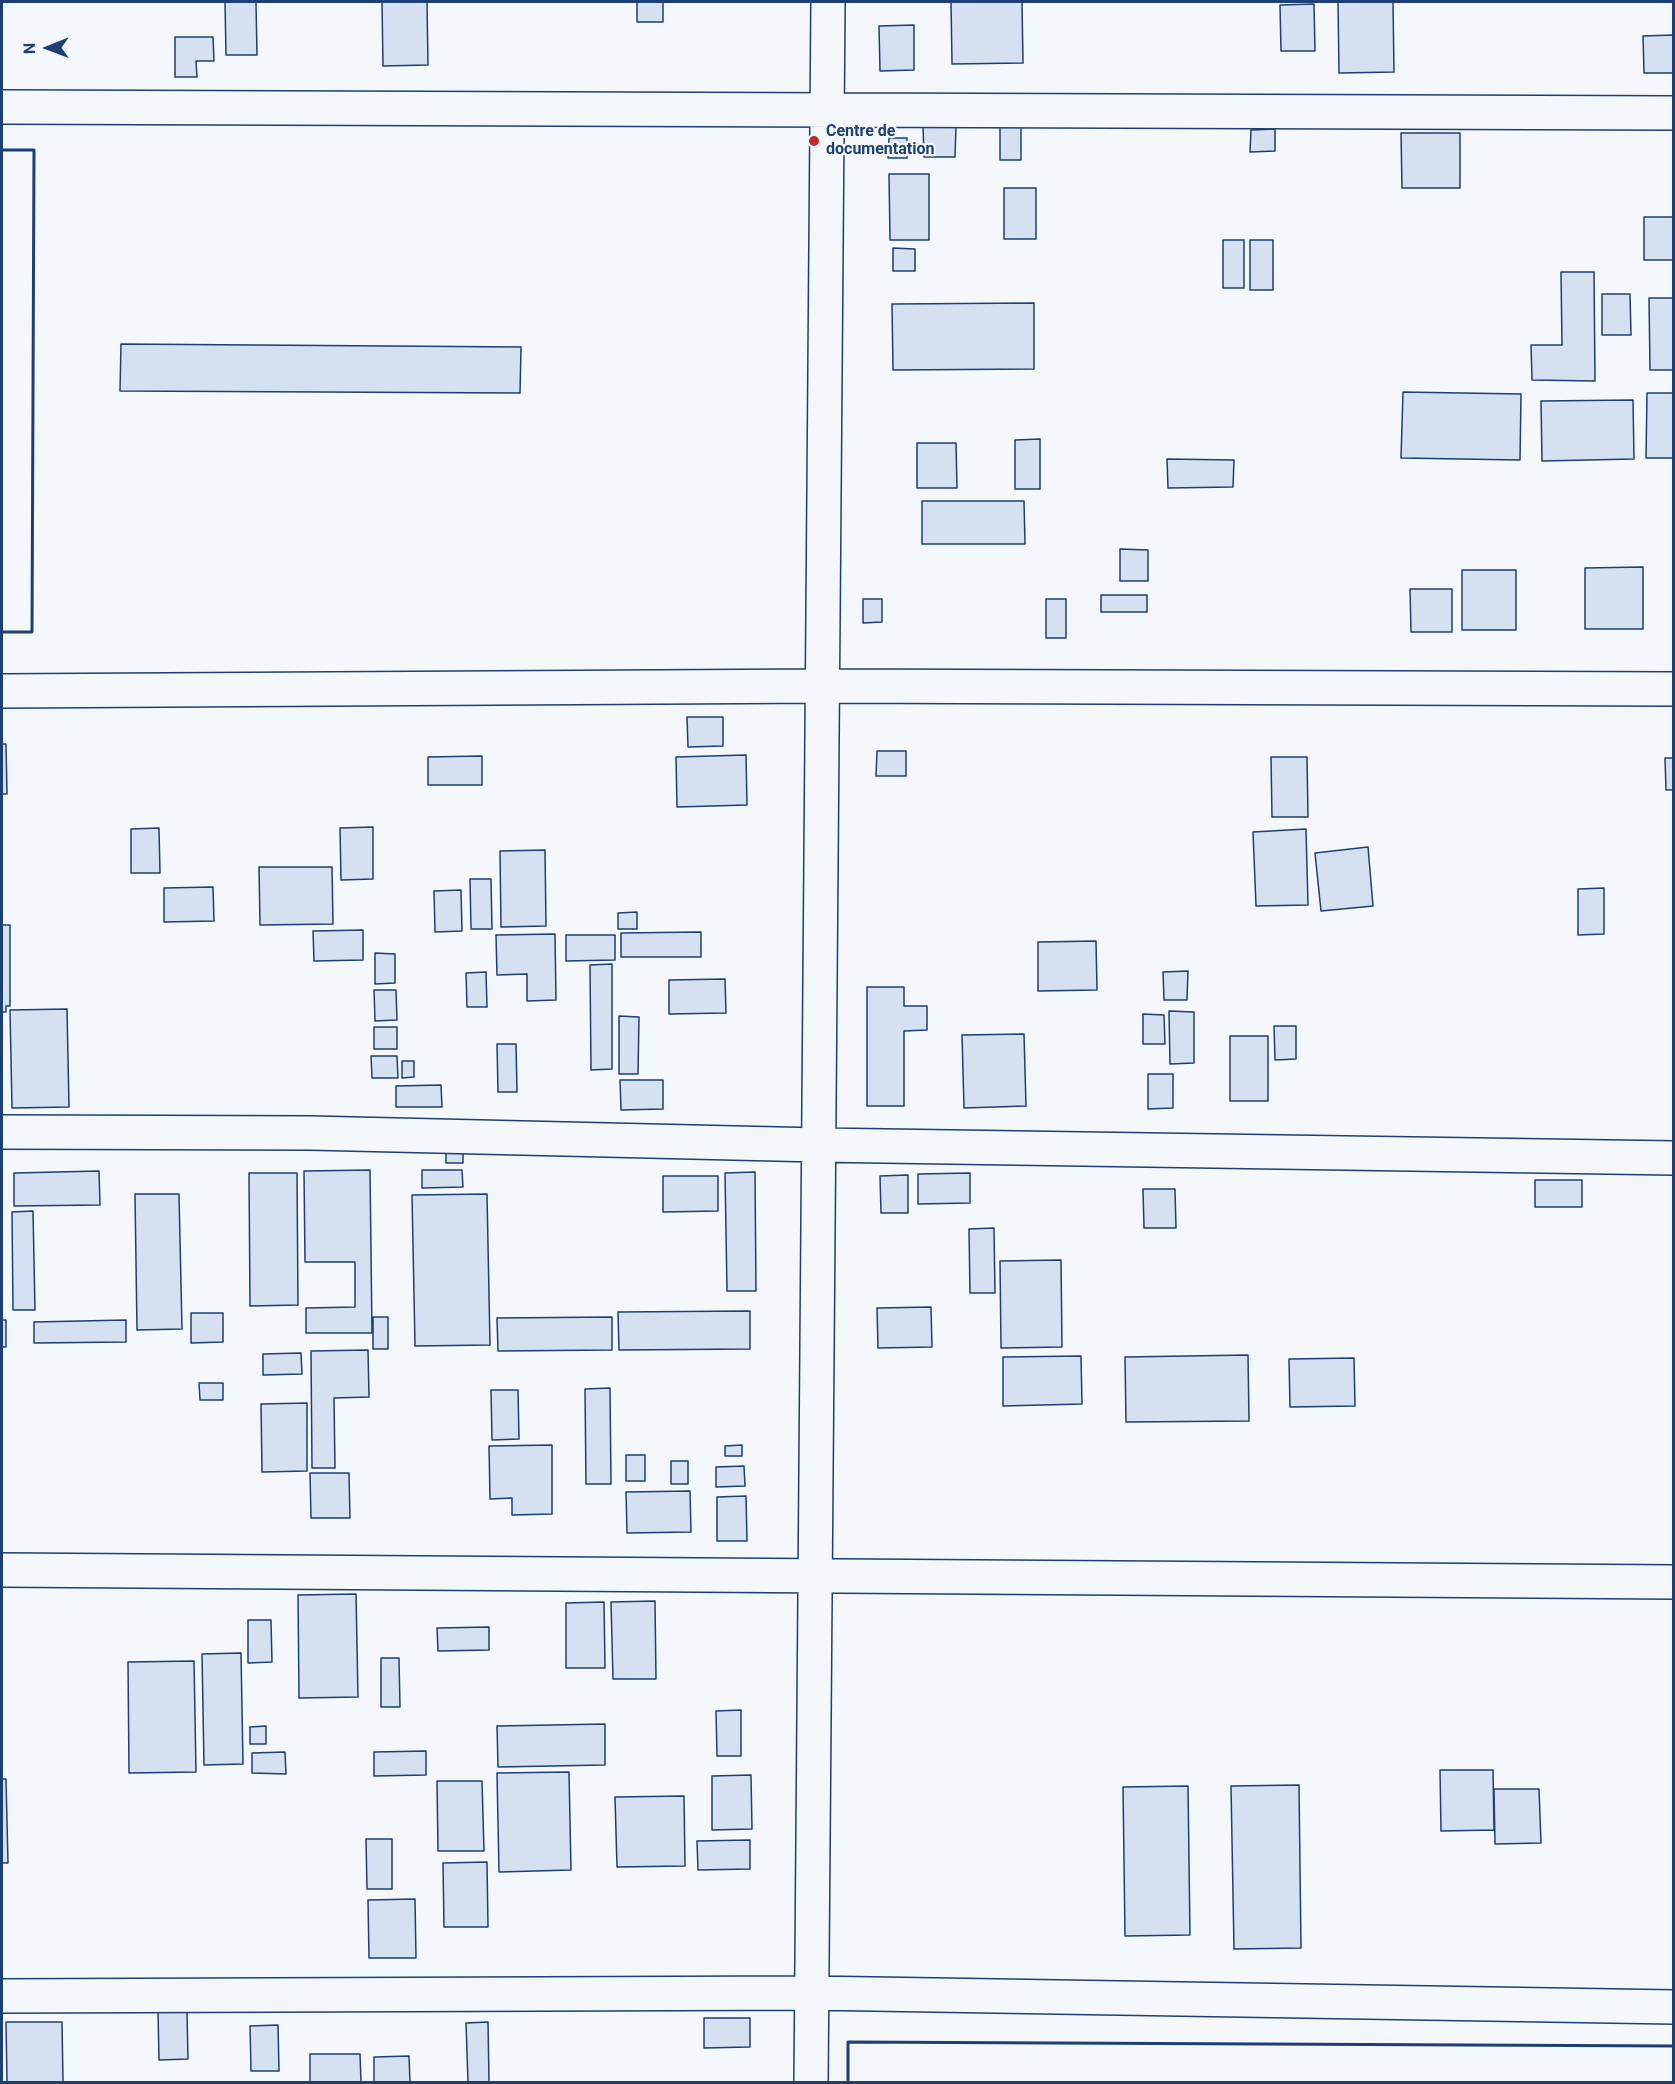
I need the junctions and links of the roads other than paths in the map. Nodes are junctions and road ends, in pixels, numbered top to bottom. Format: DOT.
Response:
graph roads {
  1 [pos="828,2"];
  2 [pos="2,107"];
  3 [pos="827,110"];
  4 [pos="1674,113"];
  5 [pos="823,686"];
  6 [pos="1674,689"];
  7 [pos="2,691"];
  8 [pos="2,1132"];
  9 [pos="819,1145"];
  10 [pos="1674,1158"];
  11 [pos="2,1570"];
  12 [pos="815,1576"];
  13 [pos="1674,1582"];
  14 [pos="811,1994"];
  15 [pos="2,1996"];
  16 [pos="1674,2007"];
  17 [pos="811,2082"];
  1 -- 3 [label="street"];
  2 -- 3 [label="street"];
  3 -- 4 [label="street"];
  3 -- 5 [label="street"];
  5 -- 6 [label="street"];
  5 -- 7 [label="street"];
  5 -- 9 [label="street"];
  8 -- 9 [label="street"];
  9 -- 10 [label="street"];
  9 -- 12 [label="street"];
  11 -- 12 [label="street"];
  12 -- 13 [label="street"];
  12 -- 14 [label="street"];
  14 -- 15 [label="street"];
  14 -- 16 [label="street"];
  14 -- 17 [label="street"];
}
